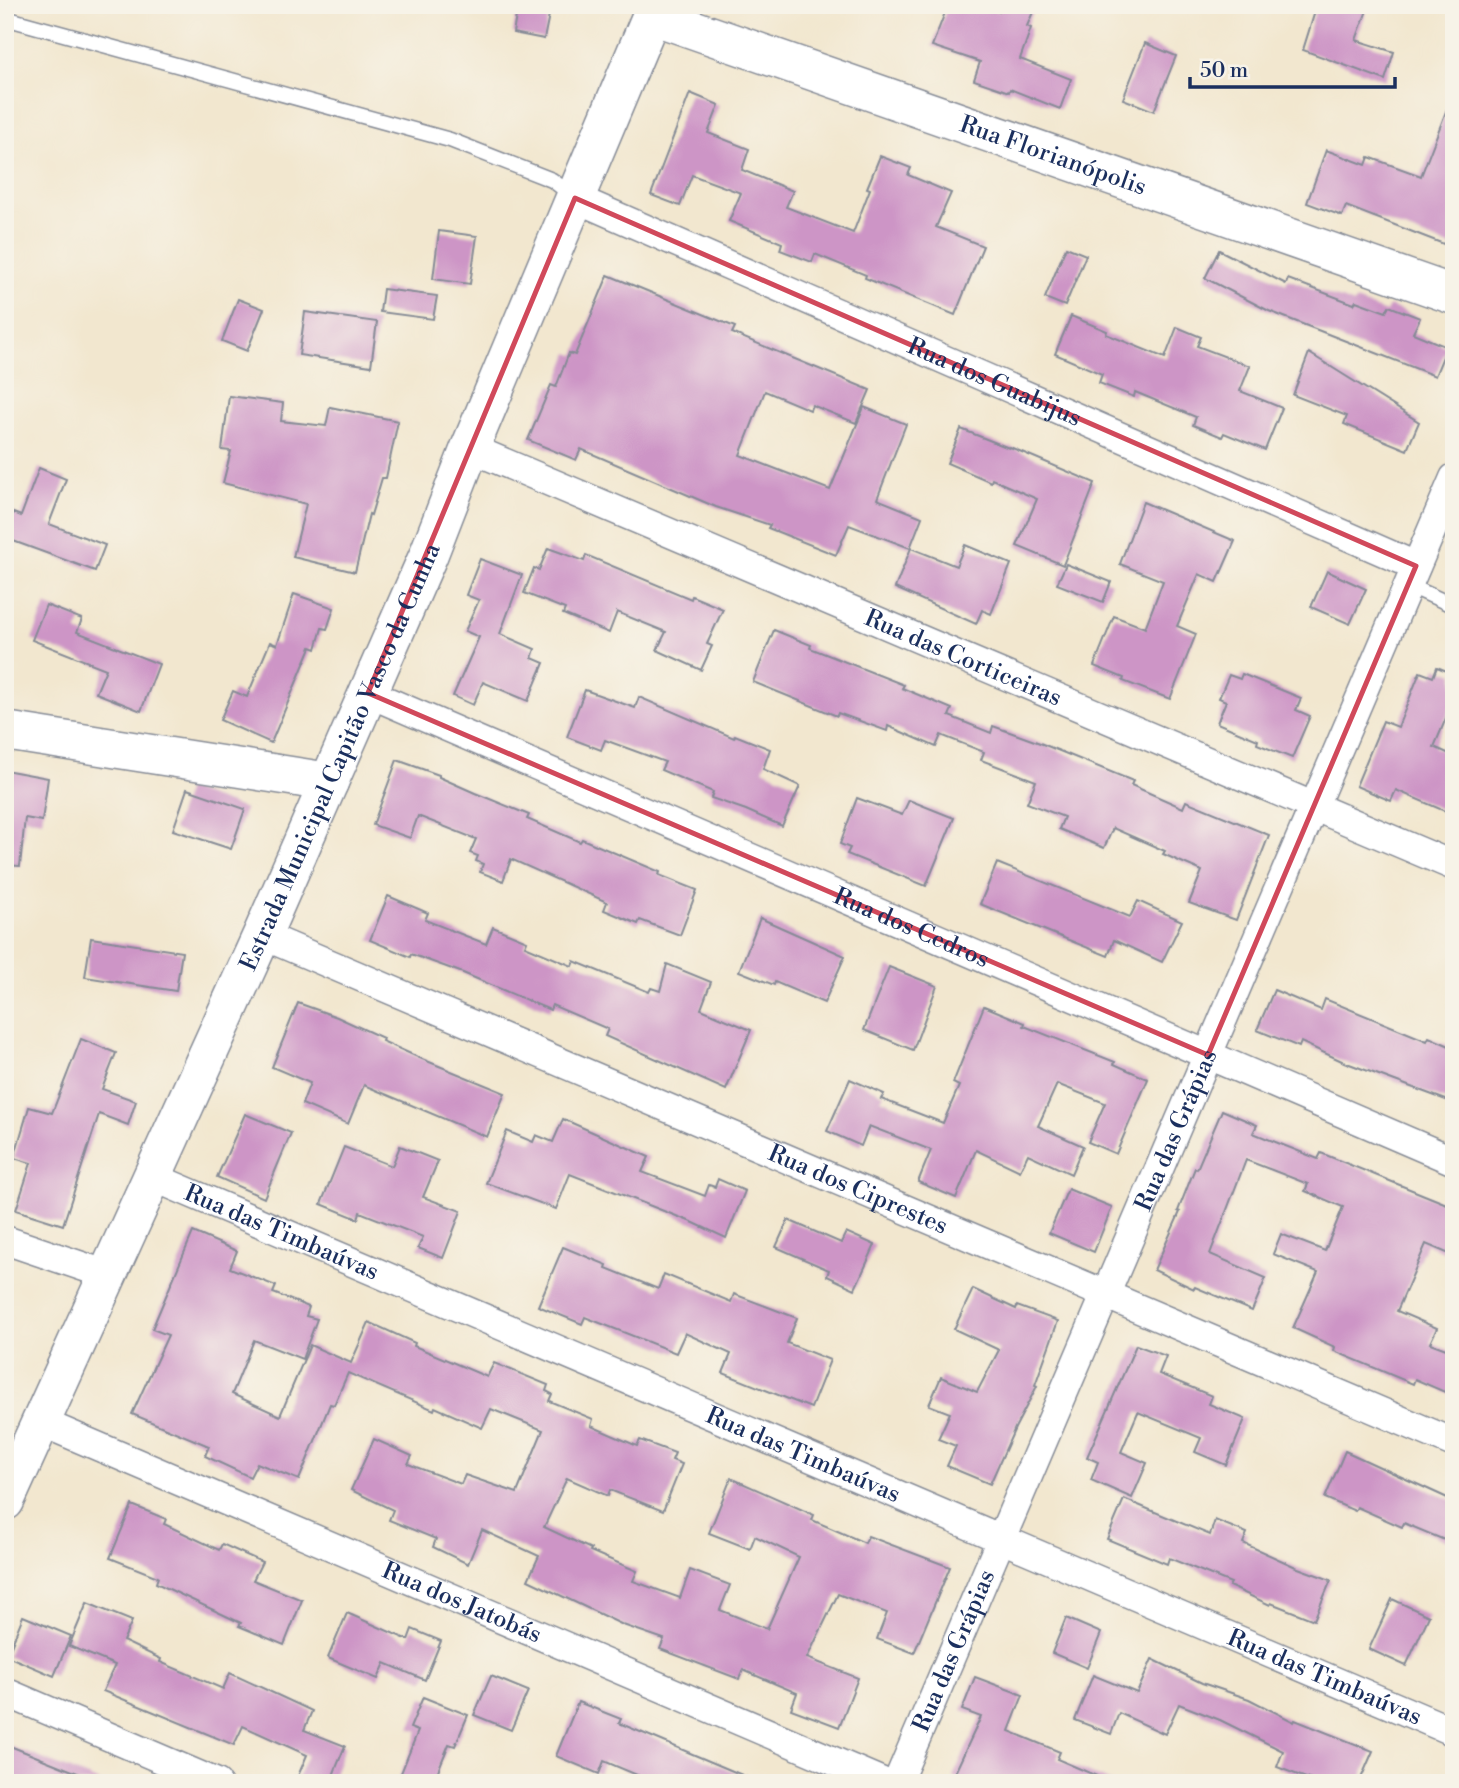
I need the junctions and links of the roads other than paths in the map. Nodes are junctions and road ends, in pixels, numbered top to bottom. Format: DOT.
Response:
graph roads {
  1 [pos="654,10"];
  2 [pos="5,18"];
  3 [pos="575,198"];
  4 [pos="1454,295"];
  5 [pos="470,448"];
  6 [pos="1454,478"];
  7 [pos="1412,575"];
  8 [pos="1454,606"];
  9 [pos="368,693"];
  10 [pos="5,731"];
  11 [pos="329,782"];
  12 [pos="1313,806"];
  13 [pos="1454,866"];
  14 [pos="261,935"];
  15 [pos="1208,1055"];
  16 [pos="1454,1161"];
  17 [pos="153,1177"];
  18 [pos="5,1240"];
  19 [pos="108,1275"];
  20 [pos="1105,1295"];
  21 [pos="41,1422"];
  22 [pos="1454,1443"];
  23 [pos="5,1502"];
  24 [pos="1001,1539"];
  25 [pos="5,1692"];
  26 [pos="1454,1732"];
  27 [pos="216,1783"];
  28 [pos="886,1783"];
  29 [pos="897,1783"];
  1 -- 3 [label="main road, Estrada Municipal Capitão Vasco da Cunha"];
  1 -- 4 [label="main road, Rua Florianópolis"];
  2 -- 3 [label="lane"];
  3 -- 5 [label="main road, Estrada Municipal Capitão Vasco da Cunha"];
  3 -- 7 [label="street, Rua dos Guabijus"];
  5 -- 9 [label="main road, Estrada Municipal Capitão Vasco da Cunha"];
  5 -- 12 [label="street, Rua das Corticeiras"];
  6 -- 7 [label="street, Rua das Grápias"];
  7 -- 8 [label="lane"];
  7 -- 12 [label="street, Rua das Grápias"];
  9 -- 11 [label="main road, Estrada Municipal Capitão Vasco da Cunha"];
  9 -- 15 [label="street, Rua dos Cedros"];
  10 -- 11 [label="main road"];
  11 -- 14 [label="main road, Estrada Municipal Capitão Vasco da Cunha"];
  12 -- 13 [label="street, Rua das Corticeiras"];
  12 -- 15 [label="street, Rua das Grápias"];
  14 -- 17 [label="main road, Estrada Municipal Capitão Vasco da Cunha"];
  14 -- 20 [label="street, Rua dos Ciprestes"];
  15 -- 16 [label="street, Rua dos Cedros"];
  15 -- 20 [label="street, Rua das Grápias"];
  17 -- 19 [label="main road, Estrada Municipal Capitão Vasco da Cunha"];
  17 -- 24 [label="street, Rua das Timbaúvas"];
  18 -- 19 [label="street"];
  19 -- 21 [label="main road, Estrada Municipal Capitão Vasco da Cunha"];
  20 -- 22 [label="street, Rua dos Ciprestes"];
  20 -- 24 [label="street, Rua das Grápias"];
  21 -- 23 [label="main road, Estrada Municipal Capitão Vasco da Cunha"];
  21 -- 28 [label="street, Rua dos Jatobás"];
  24 -- 26 [label="street, Rua das Timbaúvas"];
  24 -- 29 [label="street, Rua das Grápias"];
  25 -- 27 [label="street"];
}
